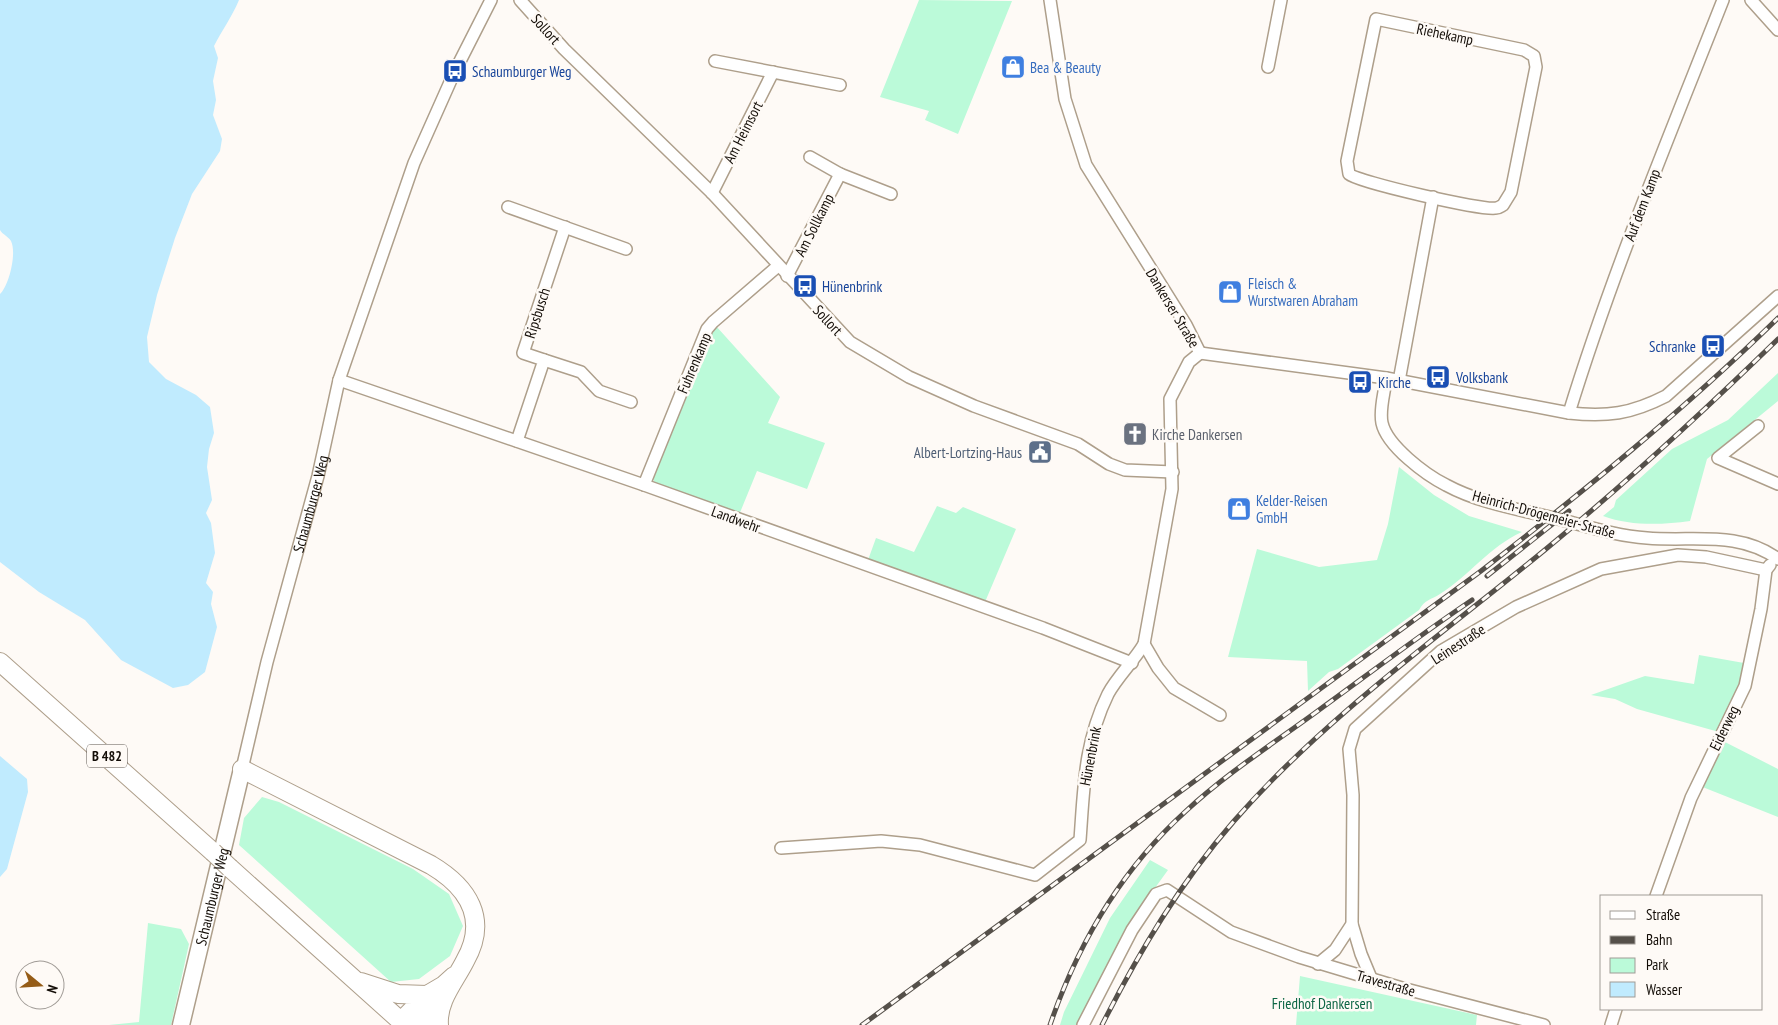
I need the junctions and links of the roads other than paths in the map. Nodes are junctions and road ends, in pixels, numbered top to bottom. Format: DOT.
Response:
graph roads {
  1 [pos="491,0"];
  2 [pos="520,0"];
  3 [pos="1050,0"];
  4 [pos="1281,0"];
  5 [pos="1723,0"];
  6 [pos="1751,0"];
  7 [pos="1778,30"];
  8 [pos="714,61"];
  9 [pos="1268,67"];
  10 [pos="773,72"];
  11 [pos="840,84"];
  12 [pos="810,156"];
  13 [pos="840,174"];
  14 [pos="712,193"];
  15 [pos="891,194"];
  16 [pos="1433,197"];
  17 [pos="508,207"];
  18 [pos="565,227"];
  19 [pos="626,249"];
  20 [pos="778,266"];
  21 [pos="787,276"];
  22 [pos="1778,296"];
  23 [pos="1200,353"];
  24 [pos="544,360"];
  25 [pos="1386,378"];
  26 [pos="339,380"];
  27 [pos="1399,381"];
  28 [pos="631,402"];
  29 [pos="1569,414"];
  30 [pos="1758,426"];
  31 [pos="517,441"];
  32 [pos="1173,472"];
  33 [pos="1778,484"];
  34 [pos="644,485"];
  35 [pos="1777,557"];
  36 [pos="1766,570"];
  37 [pos="1144,644"];
  38 [pos="0,662"];
  39 [pos="1132,663"];
  40 [pos="1220,715"];
  41 [pos="242,769"];
  42 [pos="780,848"];
  43 [pos="1656,895"];
  44 [pos="1352,924"];
  45 [pos="1318,964"];
  46 [pos="458,972"];
  47 [pos="1372,978"];
  48 [pos="356,981"];
  49 [pos="426,995"];
  50 [pos="445,998"];
  51 [pos="1616,1010"];
  52 [pos="403,1023"];
  53 [pos="181,1025"];
  54 [pos="421,1025"];
  55 [pos="439,1025"];
  56 [pos="1083,1025"];
  57 [pos="1544,1025"];
  58 [pos="1610,1025"];
  1 -- 26 [label="street, Schaumburger Weg"];
  2 -- 14 [label="street, Sollort"];
  3 -- 23 [label="street, Dankerser Straße"];
  4 -- 9 [label="street"];
  5 -- 29 [label="street, Auf dem Kamp"];
  6 -- 7 [label="street"];
  8 -- 10 [label="street"];
  10 -- 11 [label="street"];
  10 -- 14 [label="street, Am Heimsort"];
  12 -- 13 [label="street"];
  13 -- 15 [label="street"];
  13 -- 21 [label="street, Am Sollkamp"];
  14 -- 20 [label="street, Sollort"];
  16 -- 16 [label="street, Riehekamp"];
  16 -- 27 [label="street"];
  17 -- 18 [label="street"];
  18 -- 19 [label="street"];
  18 -- 24 [label="street, Ripsbusch"];
  20 -- 21 [label="street, Sollort"];
  20 -- 34 [label="street, Fuhrenkamp"];
  21 -- 32 [label="street, Sollort"];
  22 -- 29 [label="street, Dankerser Straße"];
  23 -- 25 [label="street, Dankerser Straße"];
  23 -- 32 [label="street, Hünenbrink"];
  24 -- 28 [label="street"];
  24 -- 31 [label="street, Ripsbusch"];
  25 -- 27 [label="street, Dankerser Straße"];
  25 -- 35 [label="street, Heinrich-Drögemeier-Straße"];
  26 -- 31 [label="street, Landwehr"];
  26 -- 41 [label="street, Schaumburger Weg"];
  27 -- 29 [label="street, Dankerser Straße"];
  30 -- 33 [label="street"];
  31 -- 34 [label="street, Landwehr"];
  32 -- 37 [label="street, Hünenbrink"];
  34 -- 39 [label="street, Landwehr"];
  35 -- 36 [label="street"];
  36 -- 43 [label="street, Eiderweg"];
  36 -- 44 [label="street, Leinestraße"];
  37 -- 39 [label="street, Hünenbrink"];
  37 -- 40 [label="street"];
  38 -- 48 [label="main road, B 482, bridge"];
  39 -- 42 [label="street, Hünenbrink"];
  41 -- 46 [label="main road"];
  41 -- 53 [label="street, Schaumburger Weg"];
  44 -- 45 [label="street"];
  44 -- 47 [label="street, Leinestraße"];
  45 -- 47 [label="street, Travestraße"];
  45 -- 56 [label="street, Travestraße"];
  46 -- 49 [label="main road"];
  46 -- 50 [label="main road"];
  47 -- 57 [label="street, Travestraße"];
  48 -- 49 [label="main road"];
  48 -- 52 [label="main road, B 482"];
  49 -- 52 [label="main road"];
  50 -- 54 [label="main road"];
  50 -- 55 [label="main road"];
  51 -- 58 [label="street"];
}
